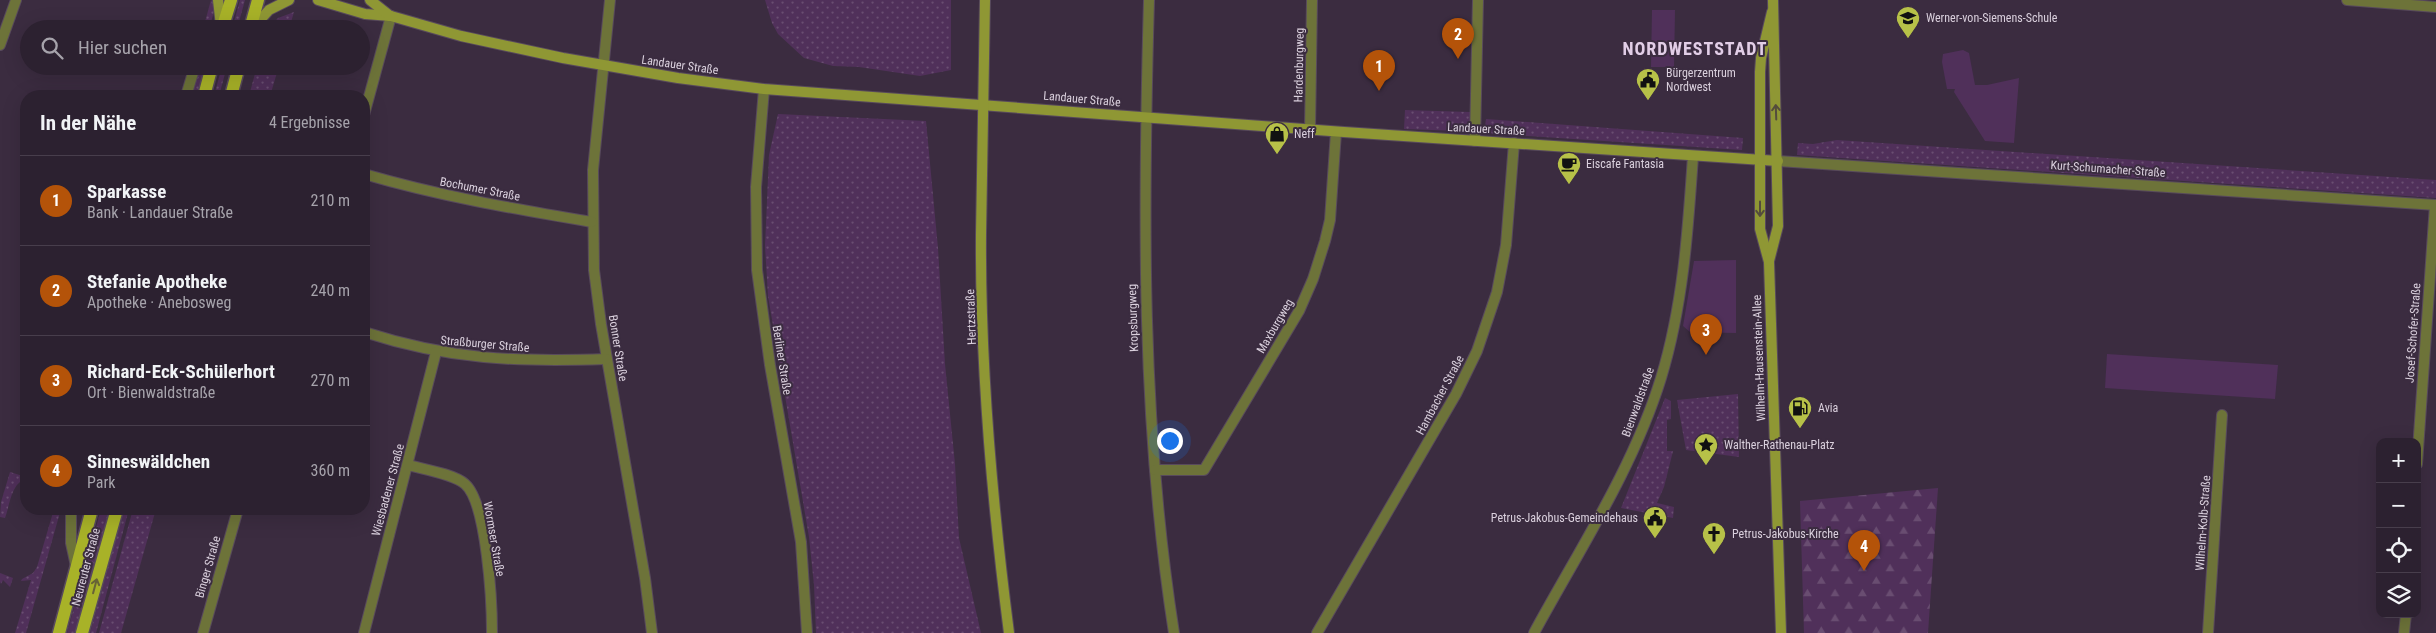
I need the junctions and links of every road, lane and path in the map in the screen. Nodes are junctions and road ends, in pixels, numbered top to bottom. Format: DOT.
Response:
graph roads {
  1 [pos="16,0"];
  2 [pos="218,0"];
  3 [pos="231,0"];
  4 [pos="258,0"];
  5 [pos="289,0"];
  6 [pos="318,0"];
  7 [pos="370,0"];
  8 [pos="610,0"];
  9 [pos="985,0"];
  10 [pos="1149,0"];
  11 [pos="1312,0"];
  12 [pos="1478,0"];
  13 [pos="1773,0"];
  14 [pos="2348,0"];
  15 [pos="2420,3"];
  16 [pos="2436,7"];
  17 [pos="1772,12"];
  18 [pos="391,16"];
  19 [pos="221,20"];
  20 [pos="225,20"];
  21 [pos="253,20"];
  22 [pos="260,20"];
  23 [pos="0,45"];
  24 [pos="604,66"];
  25 [pos="192,75"];
  26 [pos="210,75"];
  27 [pos="237,75"];
  28 [pos="764,89"];
  29 [pos="188,90"];
  30 [pos="206,90"];
  31 [pos="233,90"];
  32 [pos="370,92"];
  33 [pos="984,105"];
  34 [pos="1147,118"];
  35 [pos="1310,130"];
  36 [pos="1336,132"];
  37 [pos="1475,141"];
  38 [pos="1514,143"];
  39 [pos="1693,156"];
  40 [pos="1760,160"];
  41 [pos="1778,161"];
  42 [pos="370,176"];
  43 [pos="2435,205"];
  44 [pos="592,222"];
  45 [pos="1769,262"];
  46 [pos="370,334"];
  47 [pos="436,352"];
  48 [pos="606,359"];
  49 [pos="2222,415"];
  50 [pos="2419,438"];
  51 [pos="408,465"];
  52 [pos="1155,470"];
  53 [pos="71,515"];
  54 [pos="90,515"];
  55 [pos="115,515"];
  56 [pos="236,515"];
  57 [pos="76,568"];
  58 [pos="2406,618"];
  59 [pos="59,633"];
  60 [pos="82,633"];
  61 [pos="203,633"];
  62 [pos="364,633"];
  63 [pos="492,633"];
  64 [pos="652,633"];
  65 [pos="807,633"];
  66 [pos="1009,633"];
  67 [pos="1174,633"];
  68 [pos="1317,633"];
  69 [pos="1534,633"];
  70 [pos="1781,633"];
  71 [pos="2208,633"];
  72 [pos="2404,633"];
  1 -- 23 [label="street"];
  2 -- 19 [label="street"];
  3 -- 20 [label="main road"];
  4 -- 21 [label="main road"];
  5 -- 22 [label="street"];
  6 -- 18 [label="street, Landauer Straße"];
  7 -- 18 [label="street, Landauer Straße"];
  8 -- 24 [label="street, Bonner Straße"];
  9 -- 33 [label="street, Hertzstraße"];
  10 -- 34 [label="street, Kropsburgweg"];
  11 -- 35 [label="street, Hardenburgweg"];
  12 -- 37 [label="street"];
  13 -- 17 [label="street, Wilhelm-Hausenstein-Allee"];
  14 -- 15 [label="street"];
  15 -- 16 [label="street"];
  17 -- 40 [label="street, Wilhelm-Hausenstein-Allee"];
  41 -- 17 [label="street, Wilhelm-Hausenstein-Allee, one-way"];
  18 -- 24 [label="street, Landauer Straße"];
  18 -- 32 [label="street"];
  24 -- 28 [label="street, Landauer Straße"];
  24 -- 44 [label="street, Bonner Straße"];
  25 -- 29 [label="street"];
  26 -- 30 [label="main road"];
  27 -- 31 [label="main road"];
  28 -- 33 [label="street, Landauer Straße"];
  28 -- 65 [label="street, Berliner Straße"];
  33 -- 34 [label="street, Landauer Straße"];
  33 -- 66 [label="street, Hertzstraße"];
  34 -- 35 [label="street, Landauer Straße"];
  34 -- 52 [label="street, Kropsburgweg"];
  35 -- 36 [label="street, Landauer Straße"];
  36 -- 37 [label="street, Landauer Straße"];
  36 -- 52 [label="street, Maxburgweg"];
  37 -- 38 [label="street, Landauer Straße"];
  38 -- 39 [label="street, Landauer Straße"];
  38 -- 68 [label="street, Hambacher Straße"];
  39 -- 40 [label="street, Landauer Straße"];
  39 -- 69 [label="street, Bienwaldstraße"];
  40 -- 41 [label="street, Landauer Straße"];
  40 -- 45 [label="street, Wilhelm-Hausenstein-Allee, one-way"];
  41 -- 43 [label="street, Kurt-Schumacher-Straße"];
  41 -- 45 [label="street, Wilhelm-Hausenstein-Allee"];
  42 -- 44 [label="street, Bochumer Straße"];
  43 -- 50 [label="street, Josef-Schofer-Straße"];
  44 -- 48 [label="street, Bonner Straße"];
  45 -- 70 [label="street, Wilhelm-Hausenstein-Allee"];
  46 -- 47 [label="street, Straßburger Straße"];
  47 -- 48 [label="street, Straßburger Straße"];
  47 -- 51 [label="street, Wiesbadener Straße"];
  48 -- 64 [label="street, Bonner Straße"];
  49 -- 71 [label="street, Wilhelm-Kolb-Straße"];
  51 -- 62 [label="street, Wiesbadener Straße"];
  51 -- 63 [label="street, Wormser Straße"];
  52 -- 67 [label="street, Kropsburgweg"];
  53 -- 57 [label="street, Neureuter Straße"];
  54 -- 57 [label="main road, Neureuter Straße"];
  60 -- 55 [label="main road, Neureuter Straße, one-way"];
  56 -- 61 [label="street, Binger Straße"];
  57 -- 59 [label="main road, Neureuter Straße"];
  58 -- 72 [label="street"];
}
